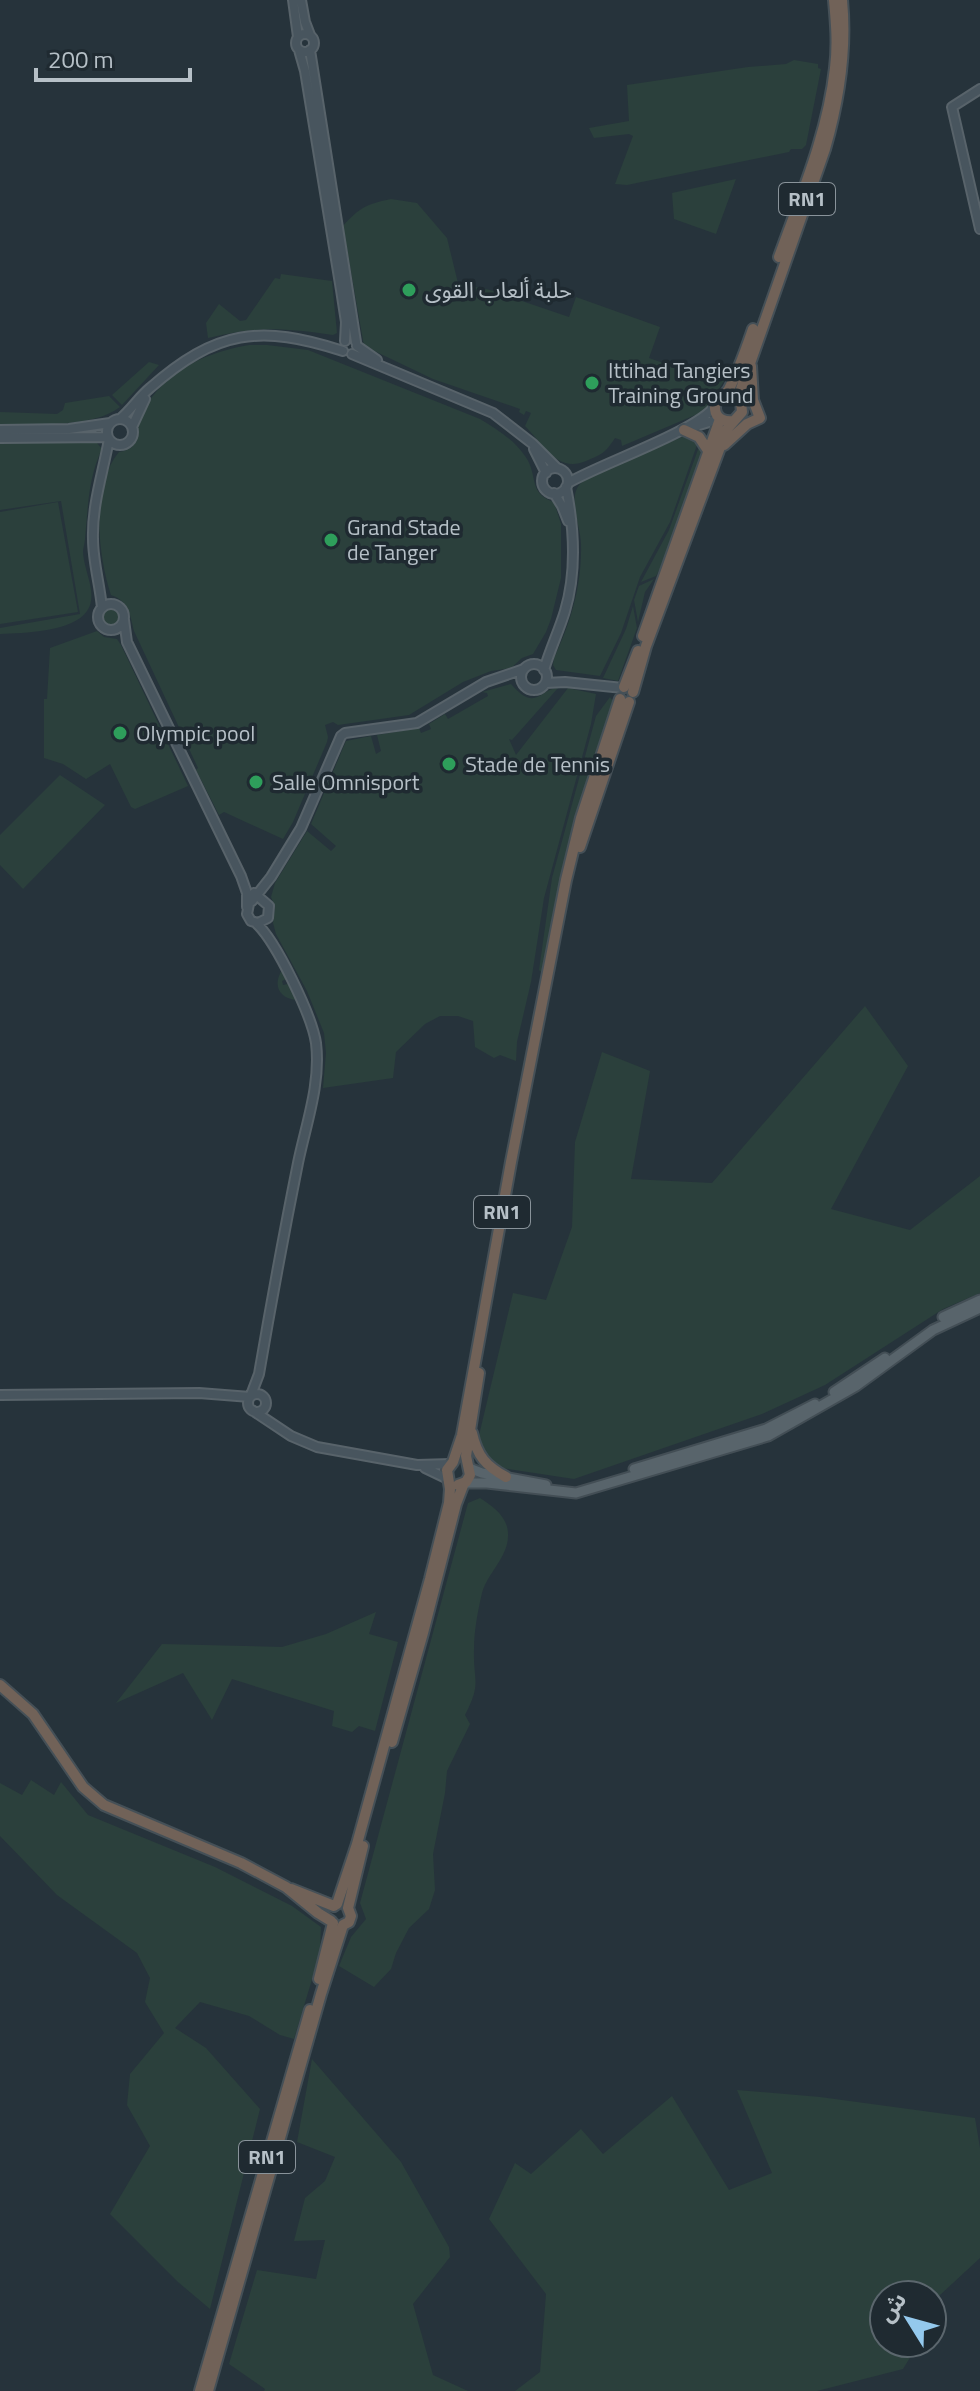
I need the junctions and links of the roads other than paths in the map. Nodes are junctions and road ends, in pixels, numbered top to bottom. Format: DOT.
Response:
graph roads {
  1 [pos="293,0"];
  2 [pos="301,0"];
  3 [pos="834,0"];
  4 [pos="842,0"];
  5 [pos="310,35"];
  6 [pos="298,37"];
  7 [pos="299,50"];
  8 [pos="310,50"];
  9 [pos="980,89"];
  10 [pos="980,229"];
  11 [pos="350,346"];
  12 [pos="750,360"];
  13 [pos="154,385"];
  14 [pos="726,395"];
  15 [pos="739,400"];
  16 [pos="715,405"];
  17 [pos="120,419"];
  18 [pos="720,419"];
  19 [pos="734,421"];
  20 [pos="110,423"];
  21 [pos="132,427"];
  22 [pos="0,430"];
  23 [pos="680,431"];
  24 [pos="0,438"];
  25 [pos="108,438"];
  26 [pos="530,441"];
  27 [pos="121,445"];
  28 [pos="714,451"];
  29 [pos="609,462"];
  30 [pos="561,470"];
  31 [pos="102,471"];
  32 [pos="546,473"];
  33 [pos="567,485"];
  34 [pos="554,493"];
  35 [pos="571,529"];
  36 [pos="99,584"];
  37 [pos="112,604"];
  38 [pos="102,608"];
  39 [pos="124,620"];
  40 [pos="111,630"];
  41 [pos="127,642"];
  42 [pos="553,643"];
  43 [pos="528,667"];
  44 [pos="545,671"];
  45 [pos="522,682"];
  46 [pos="546,683"];
  47 [pos="582,684"];
  48 [pos="479,686"];
  49 [pos="625,694"];
  50 [pos="241,876"];
  51 [pos="257,901"];
  52 [pos="268,918"];
  53 [pos="256,923"];
  54 [pos="276,949"];
  55 [pos="980,1300"];
  56 [pos="980,1308"];
  57 [pos="259,1374"];
  58 [pos="0,1395"];
  59 [pos="226,1396"];
  60 [pos="251,1396"];
  61 [pos="265,1400"];
  62 [pos="251,1409"];
  63 [pos="471,1427"];
  64 [pos="281,1430"];
  65 [pos="452,1463"];
  66 [pos="417,1465"];
  67 [pos="468,1467"];
  68 [pos="506,1477"];
  69 [pos="448,1480"];
  70 [pos="464,1483"];
  71 [pos="0,1685"];
  72 [pos="286,1887"];
  73 [pos="340,1906"];
  74 [pos="336,1923"];
  75 [pos="200,2391"];
  76 [pos="208,2391"];
  1 -- 6 [label="street"];
  2 -- 5 [label="street"];
  3 -- 14 [label="highway, RN1"];
  4 -- 12 [label="highway, RN1"];
  5 -- 6 [label="street"];
  5 -- 8 [label="street"];
  6 -- 7 [label="street"];
  7 -- 8 [label="street"];
  7 -- 11 [label="street"];
  8 -- 11 [label="street"];
  9 -- 10 [label="street"];
  11 -- 13 [label="street"];
  11 -- 26 [label="street"];
  12 -- 15 [label="highway, RN1"];
  12 -- 28 [label="highway"];
  13 -- 17 [label="street"];
  13 -- 21 [label="street"];
  14 -- 15 [label="highway"];
  14 -- 16 [label="highway, RN1"];
  15 -- 19 [label="highway, RN1"];
  16 -- 18 [label="highway"];
  16 -- 23 [label="street"];
  17 -- 20 [label="street"];
  17 -- 21 [label="street"];
  18 -- 19 [label="highway"];
  18 -- 23 [label="street"];
  18 -- 28 [label="highway, RN1"];
  19 -- 28 [label="highway, RN1"];
  20 -- 22 [label="street"];
  20 -- 25 [label="street"];
  21 -- 27 [label="street"];
  23 -- 28 [label="highway"];
  23 -- 29 [label="street"];
  24 -- 25 [label="street"];
  25 -- 27 [label="street"];
  25 -- 31 [label="street"];
  26 -- 30 [label="street"];
  26 -- 32 [label="street"];
  27 -- 31 [label="street"];
  28 -- 49 [label="highway, RN1"];
  29 -- 30 [label="street"];
  29 -- 33 [label="street"];
  30 -- 32 [label="street"];
  30 -- 33 [label="street"];
  31 -- 36 [label="street"];
  32 -- 34 [label="street"];
  33 -- 34 [label="street"];
  33 -- 35 [label="street"];
  34 -- 35 [label="street"];
  35 -- 42 [label="street"];
  36 -- 37 [label="street"];
  36 -- 38 [label="street"];
  37 -- 38 [label="street"];
  37 -- 39 [label="street"];
  38 -- 40 [label="street"];
  39 -- 40 [label="street"];
  39 -- 41 [label="street"];
  40 -- 41 [label="street"];
  41 -- 50 [label="street"];
  42 -- 43 [label="street"];
  42 -- 44 [label="street"];
  43 -- 44 [label="street"];
  43 -- 45 [label="street"];
  43 -- 48 [label="street"];
  44 -- 46 [label="street"];
  44 -- 47 [label="street"];
  45 -- 46 [label="street"];
  45 -- 48 [label="street"];
  46 -- 47 [label="street"];
  47 -- 49 [label="street"];
  48 -- 51 [label="street"];
  49 -- 63 [label="highway, RN1"];
  49 -- 65 [label="highway, RN1"];
  50 -- 51 [label="street"];
  50 -- 51 [label="street"];
  51 -- 52 [label="street"];
  51 -- 53 [label="street"];
  52 -- 53 [label="street"];
  52 -- 54 [label="street"];
  53 -- 54 [label="street"];
  54 -- 57 [label="street"];
  55 -- 68 [label="main road"];
  56 -- 70 [label="main road"];
  57 -- 60 [label="street"];
  57 -- 61 [label="street"];
  58 -- 59 [label="street"];
  59 -- 60 [label="street"];
  59 -- 62 [label="street"];
  60 -- 61 [label="street"];
  60 -- 62 [label="street"];
  61 -- 62 [label="street"];
  61 -- 64 [label="street"];
  62 -- 64 [label="street"];
  63 -- 67 [label="highway, RN1"];
  63 -- 68 [label="highway"];
  64 -- 66 [label="street"];
  65 -- 66 [label="street"];
  65 -- 67 [label="highway"];
  65 -- 69 [label="highway, RN1"];
  66 -- 69 [label="street"];
  67 -- 68 [label="main road"];
  67 -- 70 [label="highway, RN1"];
  69 -- 70 [label="highway"];
  69 -- 73 [label="highway, RN1"];
  70 -- 73 [label="highway, RN1"];
  71 -- 72 [label="highway"];
  72 -- 73 [label="highway"];
  72 -- 74 [label="highway"];
  73 -- 74 [label="highway, RN1"];
  73 -- 74 [label="highway, RN1"];
  74 -- 75 [label="highway, RN1"];
  74 -- 76 [label="highway, RN1"];
}
